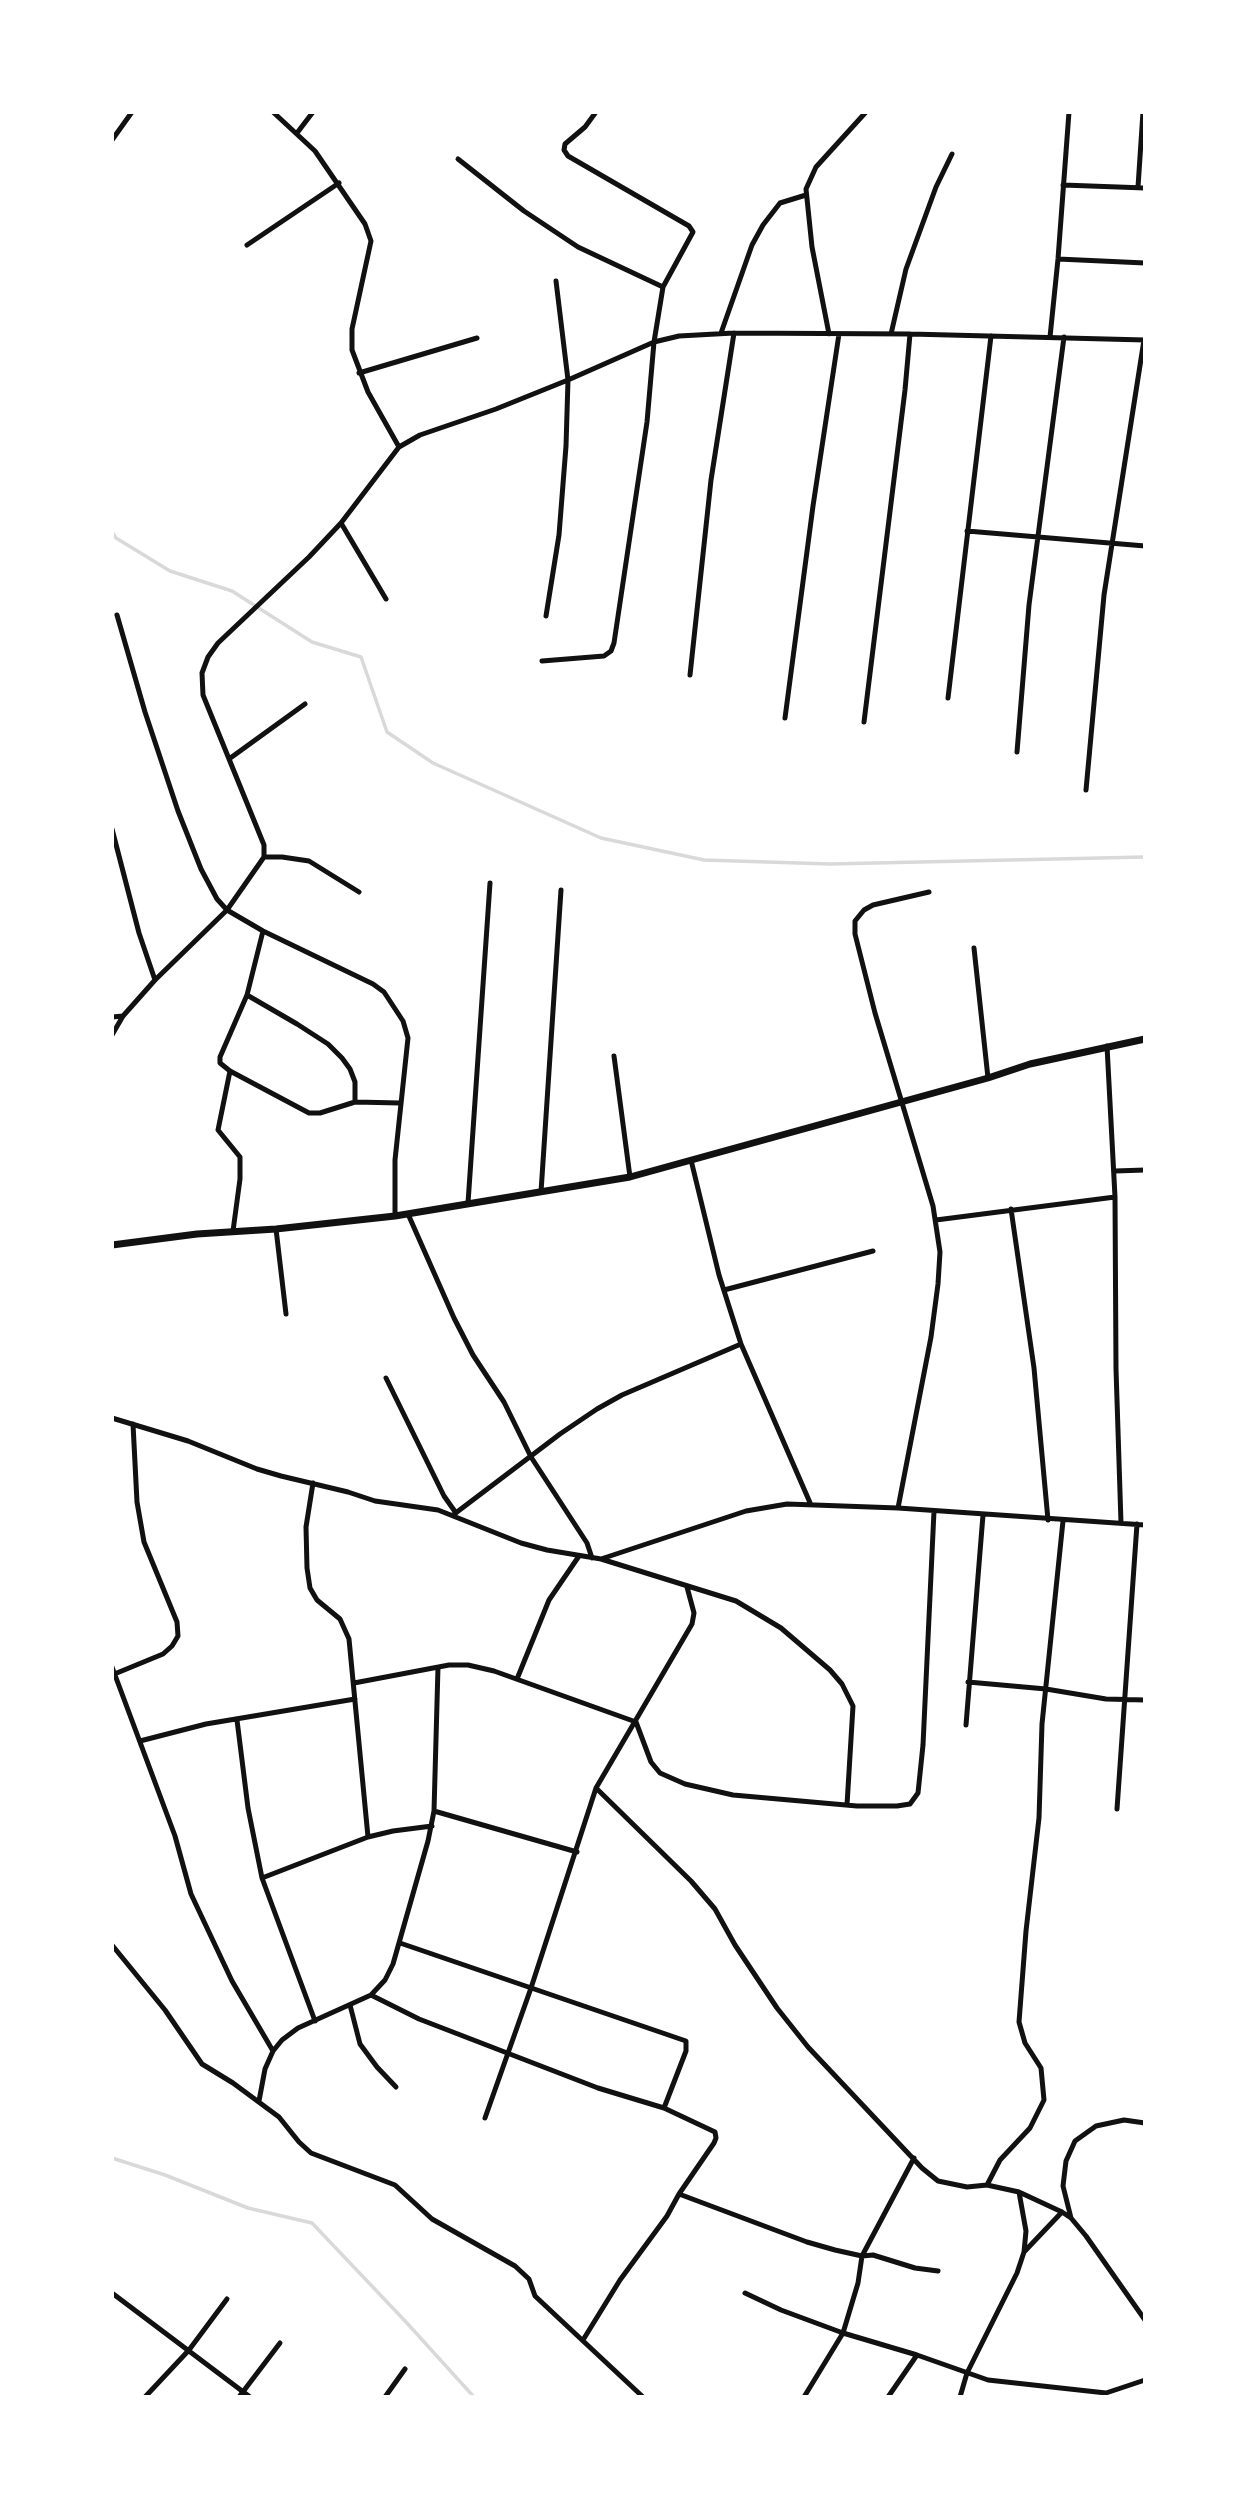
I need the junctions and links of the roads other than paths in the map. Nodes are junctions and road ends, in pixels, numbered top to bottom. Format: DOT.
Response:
graph roads {
  1 [pos="272,112"];
  2 [pos="313,112"];
  3 [pos="596,112"];
  4 [pos="866,112"];
  5 [pos="1069,112"];
  6 [pos="1143,112"];
  7 [pos="129,113"];
  8 [pos="297,133"];
  9 [pos="112,140"];
  10 [pos="952,154"];
  11 [pos="458,159"];
  12 [pos="339,183"];
  13 [pos="1063,185"];
  14 [pos="1142,187"];
  15 [pos="806,195"];
  16 [pos="247,245"];
  17 [pos="1058,259"];
  18 [pos="1145,263"];
  19 [pos="556,281"];
  20 [pos="663,287"];
  21 [pos="721,333"];
  22 [pos="734,333"];
  23 [pos="829,334"];
  24 [pos="839,334"];
  25 [pos="891,334"];
  26 [pos="910,334"];
  27 [pos="992,336"];
  28 [pos="1050,337"];
  29 [pos="1065,337"];
  30 [pos="477,338"];
  31 [pos="1145,340"];
  32 [pos="654,342"];
  33 [pos="359,373"];
  34 [pos="568,380"];
  35 [pos="399,447"];
  36 [pos="341,523"];
  37 [pos="967,531"];
  38 [pos="1039,538"];
  39 [pos="1112,543"];
  40 [pos="1145,546"];
  41 [pos="386,598"];
  42 [pos="117,615"];
  43 [pos="546,616"];
  44 [pos="542,661"];
  45 [pos="690,675"];
  46 [pos="948,698"];
  47 [pos="305,704"];
  48 [pos="785,718"];
  49 [pos="864,722"];
  50 [pos="1017,752"];
  51 [pos="229,759"];
  52 [pos="1086,790"];
  53 [pos="112,830"];
  54 [pos="264,857"];
  55 [pos="490,883"];
  56 [pos="561,890"];
  57 [pos="359,892"];
  58 [pos="929,892"];
  59 [pos="227,910"];
  60 [pos="263,931"];
  61 [pos="974,947"];
  62 [pos="155,980"];
  63 [pos="247,995"];
  64 [pos="124,1016"];
  65 [pos="112,1017"];
  66 [pos="112,1035"];
  67 [pos="1145,1039"];
  68 [pos="1107,1046"];
  69 [pos="614,1056"];
  70 [pos="230,1071"];
  71 [pos="988,1078"];
  72 [pos="901,1101"];
  73 [pos="355,1102"];
  74 [pos="400,1104"];
  75 [pos="691,1160"];
  76 [pos="1145,1170"];
  77 [pos="1115,1171"];
  78 [pos="630,1177"];
  79 [pos="541,1192"];
  80 [pos="1115,1196"];
  81 [pos="468,1203"];
  82 [pos="1011,1209"];
  83 [pos="408,1214"];
  84 [pos="395,1216"];
  85 [pos="936,1220"];
  86 [pos="276,1229"];
  87 [pos="233,1231"];
  88 [pos="112,1245"];
  89 [pos="873,1251"];
  90 [pos="724,1290"];
  91 [pos="286,1314"];
  92 [pos="741,1344"];
  93 [pos="386,1378"];
  94 [pos="112,1418"];
  95 [pos="133,1424"];
  96 [pos="531,1457"];
  97 [pos="313,1483"];
  98 [pos="811,1505"];
  99 [pos="898,1508"];
  100 [pos="934,1511"];
  101 [pos="454,1514"];
  102 [pos="983,1515"];
  103 [pos="1048,1520"];
  104 [pos="1063,1521"];
  105 [pos="1121,1523"];
  106 [pos="1137,1524"];
  107 [pos="1145,1525"];
  108 [pos="579,1556"];
  109 [pos="592,1558"];
  110 [pos="601,1559"];
  111 [pos="687,1587"];
  112 [pos="112,1667"];
  113 [pos="438,1667"];
  114 [pos="113,1674"];
  115 [pos="517,1679"];
  116 [pos="968,1682"];
  117 [pos="354,1683"];
  118 [pos="1046,1689"];
  119 [pos="355,1699"];
  120 [pos="1125,1700"];
  121 [pos="1145,1700"];
  122 [pos="237,1720"];
  123 [pos="636,1722"];
  124 [pos="966,1725"];
  125 [pos="140,1741"];
  126 [pos="596,1788"];
  127 [pos="847,1805"];
  128 [pos="1117,1809"];
  129 [pos="434,1811"];
  130 [pos="432,1826"];
  131 [pos="369,1837"];
  132 [pos="577,1852"];
  133 [pos="262,1878"];
  134 [pos="400,1943"];
  135 [pos="112,1945"];
  136 [pos="531,1988"];
  137 [pos="371,1995"];
  138 [pos="350,2005"];
  139 [pos="315,2021"];
  140 [pos="273,2052"];
  141 [pos="508,2052"];
  142 [pos="396,2087"];
  143 [pos="259,2101"];
  144 [pos="664,2108"];
  145 [pos="485,2118"];
  146 [pos="1145,2123"];
  147 [pos="914,2158"];
  148 [pos="987,2185"];
  149 [pos="1019,2192"];
  150 [pos="679,2194"];
  151 [pos="1062,2212"];
  152 [pos="1071,2218"];
  153 [pos="1024,2252"];
  154 [pos="862,2256"];
  155 [pos="938,2272"];
  156 [pos="112,2293"];
  157 [pos="745,2293"];
  158 [pos="227,2299"];
  159 [pos="1145,2320"];
  160 [pos="843,2333"];
  161 [pos="583,2340"];
  162 [pos="280,2343"];
  163 [pos="189,2350"];
  164 [pos="916,2355"];
  165 [pos="405,2369"];
  166 [pos="967,2373"];
  167 [pos="1145,2380"];
  168 [pos="241,2395"];
  169 [pos="145,2397"];
  170 [pos="250,2397"];
  171 [pos="385,2397"];
  172 [pos="643,2397"];
  173 [pos="804,2397"];
  174 [pos="888,2397"];
  175 [pos="960,2397"];
  1 -- 8 [label="street"];
  2 -- 8 [label="street"];
  3 -- 20 [label="street"];
  4 -- 15 [label="street"];
  5 -- 13 [label="street"];
  6 -- 14 [label="street"];
  7 -- 9 [label="street"];
  8 -- 12 [label="street"];
  10 -- 25 [label="street"];
  11 -- 20 [label="street"];
  12 -- 16 [label="street"];
  12 -- 33 [label="street"];
  13 -- 14 [label="street"];
  13 -- 17 [label="street"];
  15 -- 21 [label="street"];
  15 -- 23 [label="street"];
  17 -- 18 [label="street"];
  17 -- 28 [label="street"];
  19 -- 34 [label="street"];
  20 -- 32 [label="street"];
  21 -- 22 [label="street"];
  21 -- 32 [label="street"];
  22 -- 23 [label="street"];
  22 -- 45 [label="street"];
  23 -- 24 [label="street"];
  24 -- 25 [label="street"];
  24 -- 48 [label="street"];
  25 -- 26 [label="street"];
  26 -- 27 [label="street"];
  26 -- 49 [label="street"];
  27 -- 28 [label="street"];
  27 -- 37 [label="street"];
  28 -- 29 [label="street"];
  29 -- 31 [label="street"];
  29 -- 38 [label="street"];
  30 -- 33 [label="street"];
  31 -- 39 [label="street"];
  32 -- 34 [label="street"];
  32 -- 44 [label="street"];
  33 -- 35 [label="street"];
  34 -- 35 [label="street"];
  34 -- 43 [label="street"];
  35 -- 36 [label="street"];
  36 -- 41 [label="street"];
  36 -- 51 [label="street"];
  37 -- 38 [label="street"];
  37 -- 46 [label="street"];
  38 -- 39 [label="street"];
  38 -- 50 [label="street"];
  39 -- 40 [label="street"];
  39 -- 52 [label="street"];
  42 -- 59 [label="street"];
  47 -- 51 [label="street"];
  51 -- 54 [label="street"];
  53 -- 62 [label="street"];
  54 -- 57 [label="street"];
  54 -- 59 [label="street"];
  55 -- 81 [label="street"];
  56 -- 79 [label="street"];
  58 -- 72 [label="street"];
  59 -- 60 [label="street"];
  59 -- 62 [label="street"];
  60 -- 63 [label="street"];
  60 -- 74 [label="street"];
  61 -- 71 [label="street"];
  62 -- 64 [label="street"];
  63 -- 70 [label="street"];
  63 -- 73 [label="street"];
  64 -- 65 [label="street"];
  64 -- 66 [label="street"];
  67 -- 68 [label="street"];
  68 -- 71 [label="street"];
  68 -- 77 [label="street"];
  69 -- 78 [label="street"];
  70 -- 73 [label="street"];
  70 -- 87 [label="street"];
  71 -- 72 [label="street"];
  72 -- 75 [label="street"];
  72 -- 85 [label="street"];
  73 -- 74 [label="street"];
  74 -- 84 [label="street"];
  75 -- 78 [label="street"];
  75 -- 90 [label="street"];
  76 -- 77 [label="street"];
  77 -- 80 [label="street"];
  78 -- 79 [label="street"];
  79 -- 81 [label="street"];
  80 -- 82 [label="street"];
  80 -- 105 [label="street"];
  81 -- 83 [label="street"];
  82 -- 85 [label="street"];
  82 -- 103 [label="street"];
  83 -- 84 [label="street"];
  83 -- 96 [label="street"];
  84 -- 86 [label="street"];
  85 -- 99 [label="street"];
  86 -- 87 [label="street"];
  86 -- 91 [label="street"];
  87 -- 88 [label="street"];
  89 -- 90 [label="street"];
  90 -- 92 [label="street"];
  92 -- 96 [label="street"];
  92 -- 98 [label="street"];
  93 -- 101 [label="street"];
  94 -- 95 [label="street"];
  95 -- 97 [label="street"];
  95 -- 114 [label="street"];
  96 -- 101 [label="street"];
  96 -- 109 [label="street"];
  97 -- 101 [label="street"];
  97 -- 117 [label="street"];
  98 -- 99 [label="street"];
  98 -- 110 [label="street"];
  99 -- 100 [label="street"];
  100 -- 102 [label="street"];
  100 -- 127 [label="street"];
  101 -- 108 [label="street"];
  102 -- 103 [label="street"];
  102 -- 116 [label="street"];
  103 -- 104 [label="street"];
  104 -- 105 [label="street"];
  104 -- 118 [label="street"];
  105 -- 106 [label="street"];
  106 -- 107 [label="street"];
  106 -- 120 [label="street"];
  108 -- 109 [label="street"];
  108 -- 115 [label="street"];
  109 -- 110 [label="street"];
  110 -- 111 [label="street"];
  111 -- 123 [label="street"];
  111 -- 127 [label="street"];
  112 -- 114 [label="street"];
  113 -- 115 [label="street"];
  113 -- 117 [label="street"];
  113 -- 129 [label="street"];
  114 -- 125 [label="street"];
  115 -- 123 [label="street"];
  116 -- 118 [label="street"];
  116 -- 124 [label="street"];
  117 -- 119 [label="street"];
  118 -- 120 [label="street"];
  118 -- 148 [label="street"];
  119 -- 122 [label="street"];
  119 -- 131 [label="street"];
  120 -- 121 [label="street"];
  120 -- 128 [label="street"];
  122 -- 125 [label="street"];
  122 -- 133 [label="street"];
  123 -- 126 [label="street"];
  123 -- 127 [label="street"];
  125 -- 140 [label="street"];
  126 -- 132 [label="street"];
  126 -- 147 [label="street"];
  129 -- 130 [label="street"];
  129 -- 132 [label="street"];
  130 -- 131 [label="street"];
  130 -- 134 [label="street"];
  131 -- 133 [label="street"];
  132 -- 136 [label="street"];
  133 -- 139 [label="street"];
  134 -- 136 [label="street"];
  134 -- 137 [label="street"];
  135 -- 143 [label="street"];
  136 -- 141 [label="street"];
  136 -- 144 [label="street"];
  137 -- 138 [label="street"];
  137 -- 141 [label="street"];
  138 -- 139 [label="street"];
  138 -- 142 [label="street"];
  139 -- 140 [label="street"];
  140 -- 143 [label="street"];
  141 -- 144 [label="street"];
  141 -- 145 [label="street"];
  143 -- 161 [label="street"];
  144 -- 150 [label="street"];
  146 -- 152 [label="street"];
  147 -- 148 [label="street"];
  147 -- 154 [label="street"];
  148 -- 149 [label="street"];
  149 -- 151 [label="street"];
  149 -- 153 [label="street"];
  150 -- 154 [label="street"];
  150 -- 161 [label="street"];
  151 -- 152 [label="street"];
  151 -- 153 [label="street"];
  152 -- 159 [label="street"];
  153 -- 166 [label="street"];
  154 -- 155 [label="street"];
  154 -- 160 [label="street"];
  156 -- 163 [label="street"];
  157 -- 160 [label="street"];
  158 -- 163 [label="street"];
  160 -- 164 [label="street"];
  160 -- 173 [label="street"];
  161 -- 172 [label="street"];
  162 -- 168 [label="street"];
  163 -- 168 [label="street"];
  163 -- 169 [label="street"];
  164 -- 166 [label="street"];
  164 -- 174 [label="street"];
  165 -- 171 [label="street"];
  166 -- 167 [label="street"];
  166 -- 175 [label="street"];
  168 -- 170 [label="street"];
}
